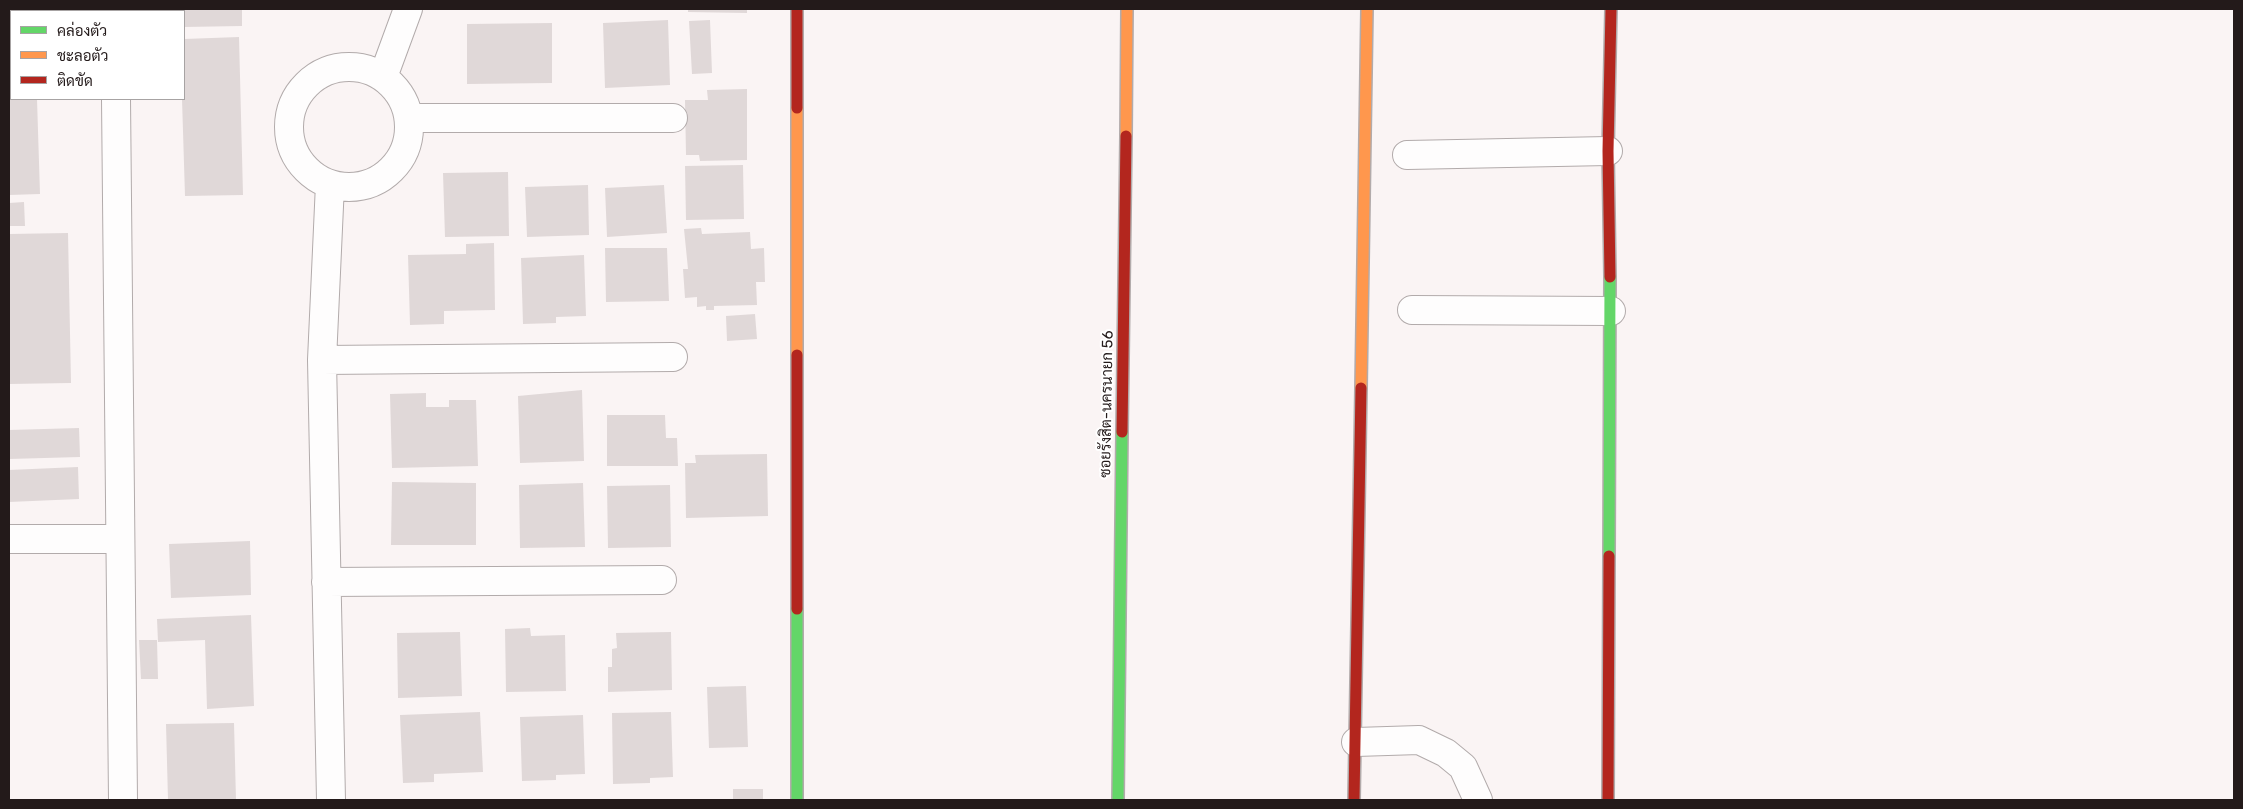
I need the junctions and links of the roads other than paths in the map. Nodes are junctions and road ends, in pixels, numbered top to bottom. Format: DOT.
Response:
graph roads {
  1 [pos="408,9"];
  2 [pos="797,9"];
  3 [pos="1127,9"];
  4 [pos="1367,9"];
  5 [pos="1611,9"];
  6 [pos="383,77"];
  7 [pos="116,100"];
  8 [pos="409,118"];
  9 [pos="673,118"];
  10 [pos="1608,151"];
  11 [pos="1407,155"];
  12 [pos="330,184"];
  13 [pos="1412,310"];
  14 [pos="1611,311"];
  15 [pos="673,357"];
  16 [pos="322,360"];
  17 [pos="9,539"];
  18 [pos="119,539"];
  19 [pos="662,580"];
  20 [pos="326,582"];
  21 [pos="1356,742"];
  22 [pos="122,800"];
  23 [pos="330,800"];
  24 [pos="797,800"];
  25 [pos="1118,800"];
  26 [pos="1354,800"];
  27 [pos="1478,800"];
  28 [pos="1608,800"];
  1 -- 6 [label="street"];
  2 -- 24 [label="street"];
  3 -- 25 [label="street, ซอยรังสิต-นครนายก 56"];
  4 -- 21 [label="street"];
  5 -- 10 [label="street"];
  6 -- 8 [label="street"];
  6 -- 12 [label="street"];
  7 -- 18 [label="street"];
  8 -- 9 [label="street"];
  8 -- 12 [label="street"];
  10 -- 11 [label="street"];
  10 -- 14 [label="street"];
  12 -- 16 [label="street"];
  13 -- 14 [label="street"];
  14 -- 28 [label="street"];
  15 -- 16 [label="street"];
  16 -- 20 [label="street"];
  17 -- 18 [label="street"];
  18 -- 22 [label="street"];
  19 -- 20 [label="street"];
  20 -- 23 [label="street"];
  21 -- 26 [label="street"];
  21 -- 27 [label="street"];
}
